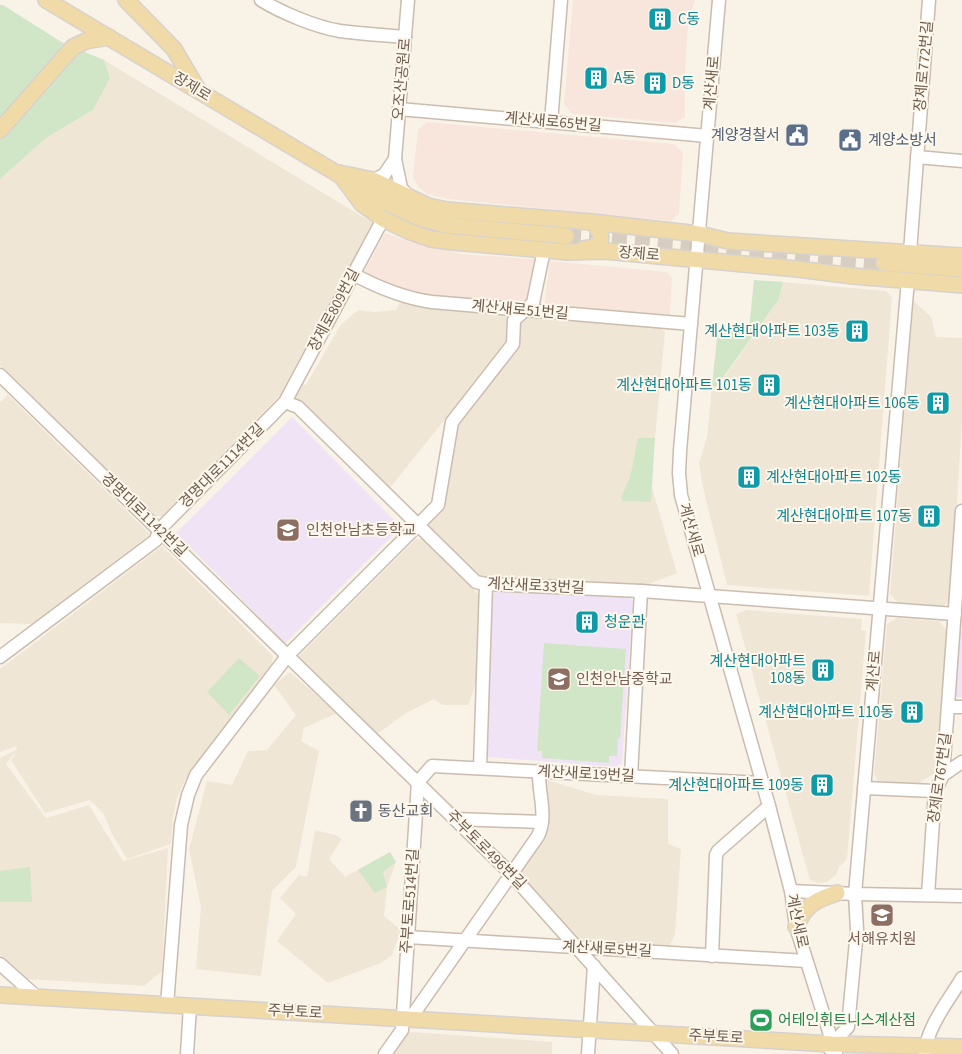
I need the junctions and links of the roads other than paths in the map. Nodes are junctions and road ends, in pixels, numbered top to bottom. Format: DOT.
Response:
graph roads {
  1 [pos="46,0"];
  2 [pos="126,0"];
  3 [pos="261,0"];
  4 [pos="408,0"];
  5 [pos="561,0"];
  6 [pos="719,0"];
  7 [pos="929,0"];
  8 [pos="109,37"];
  9 [pos="405,37"];
  10 [pos="198,90"];
  11 [pos="399,109"];
  12 [pos="551,122"];
  13 [pos="0,130"];
  14 [pos="708,136"];
  15 [pos="917,157"];
  16 [pos="395,159"];
  17 [pos="962,161"];
  18 [pos="339,173"];
  19 [pos="373,180"];
  20 [pos="410,198"];
  21 [pos="383,218"];
  22 [pos="592,222"];
  23 [pos="699,234"];
  24 [pos="566,236"];
  25 [pos="854,248"];
  26 [pos="544,250"];
  27 [pos="567,252"];
  28 [pos="910,252"];
  29 [pos="962,256"];
  30 [pos="697,259"];
  31 [pos="884,263"];
  32 [pos="962,270"];
  33 [pos="353,274"];
  34 [pos="853,276"];
  35 [pos="908,280"];
  36 [pos="962,285"];
  37 [pos="524,310"];
  38 [pos="691,324"];
  39 [pos="0,376"];
  40 [pos="285,402"];
  41 [pos="962,511"];
  42 [pos="419,524"];
  43 [pos="961,529"];
  44 [pos="159,530"];
  45 [pos="486,584"];
  46 [pos="641,591"];
  47 [pos="709,596"];
  48 [pos="880,609"];
  49 [pos="955,614"];
  50 [pos="288,655"];
  51 [pos="0,657"];
  52 [pos="948,706"];
  53 [pos="962,707"];
  54 [pos="962,762"];
  55 [pos="480,768"];
  56 [pos="539,771"];
  57 [pos="943,775"];
  58 [pos="631,776"];
  59 [pos="418,782"];
  60 [pos="762,783"];
  61 [pos="864,788"];
  62 [pos="936,791"];
  63 [pos="769,806"];
  64 [pos="456,819"];
  65 [pos="542,822"];
  66 [pos="511,874"];
  67 [pos="791,891"];
  68 [pos="837,893"];
  69 [pos="855,894"];
  70 [pos="928,895"];
  71 [pos="962,896"];
  72 [pos="796,927"];
  73 [pos="408,937"];
  74 [pos="465,941"];
  75 [pos="578,948"];
  76 [pos="712,956"];
  77 [pos="806,961"];
  78 [pos="0,964"];
  79 [pos="594,966"];
  80 [pos="962,978"];
  81 [pos="0,995"];
  82 [pos="37,997"];
  83 [pos="167,1005"];
  84 [pos="190,1006"];
  85 [pos="406,1019"];
  86 [pos="590,1030"];
  87 [pos="654,1034"];
  88 [pos="962,1047"];
  89 [pos="925,1050"];
  90 [pos="832,1051"];
  91 [pos="187,1054"];
  92 [pos="385,1054"];
  93 [pos="588,1054"];
  94 [pos="672,1054"];
  1 -- 8 [label="main road, 장제로"];
  2 -- 10 [label="main road"];
  3 -- 9 [label="street"];
  4 -- 9 [label="street, 오조산공원로"];
  5 -- 12 [label="street"];
  6 -- 14 [label="street, 계산새로"];
  7 -- 15 [label="street, 장제로772번길"];
  8 -- 10 [label="main road, 장제로"];
  8 -- 13 [label="main road"];
  9 -- 11 [label="street, 오조산공원로"];
  10 -- 18 [label="main road, 장제로"];
  11 -- 12 [label="street, 계산새로65번길"];
  11 -- 16 [label="street, 오조산공원로"];
  12 -- 14 [label="street, 계산새로65번길"];
  14 -- 23 [label="street, 계산새로"];
  15 -- 17 [label="street"];
  15 -- 28 [label="street, 장제로772번길"];
  16 -- 19 [label="street"];
  16 -- 20 [label="street, 오조산공원로"];
  18 -- 19 [label="main road, 장제로"];
  18 -- 21 [label="main road, 장제로"];
  18 -- 24 [label="main road, 장제로"];
  19 -- 20 [label="main road, 장제로"];
  20 -- 22 [label="main road, 장제로"];
  21 -- 26 [label="main road, 장제로"];
  21 -- 33 [label="street, 장제로809번길"];
  22 -- 23 [label="main road, 장제로"];
  22 -- 27 [label="main road"];
  23 -- 25 [label="main road, 장제로"];
  23 -- 30 [label="street, 계산새로"];
  25 -- 28 [label="main road, 장제로"];
  25 -- 34 [label="main road"];
  26 -- 27 [label="main road, 장제로"];
  26 -- 37 [label="street"];
  27 -- 30 [label="main road, 장제로"];
  28 -- 29 [label="main road, 장제로"];
  30 -- 34 [label="main road, 장제로"];
  30 -- 38 [label="street, 계산새로"];
  31 -- 32 [label="main road"];
  33 -- 37 [label="street, 계산새로51번길"];
  33 -- 40 [label="street, 장제로809번길"];
  34 -- 35 [label="main road, 장제로"];
  35 -- 36 [label="main road, 장제로"];
  35 -- 48 [label="street, 계산로"];
  37 -- 38 [label="street, 계산새로51번길"];
  37 -- 42 [label="street"];
  38 -- 47 [label="street, 계산새로"];
  39 -- 44 [label="street, 경명대로1142번길"];
  40 -- 42 [label="street, 계산새로33번길"];
  40 -- 44 [label="street, 경명대로1114번길"];
  41 -- 43 [label="street, 장제로767번길"];
  42 -- 45 [label="street, 계산새로33번길"];
  42 -- 50 [label="street"];
  43 -- 49 [label="street, 장제로767번길"];
  44 -- 50 [label="street, 경명대로1142번길"];
  44 -- 51 [label="street, 경명대로1114번길"];
  45 -- 46 [label="street, 계산새로33번길"];
  45 -- 55 [label="street"];
  46 -- 47 [label="street, 계산새로33번길"];
  46 -- 58 [label="street"];
  47 -- 48 [label="street, 계산새로33번길"];
  47 -- 60 [label="street, 계산새로"];
  48 -- 49 [label="street, 계산새로33번길"];
  48 -- 61 [label="street, 계산로"];
  49 -- 52 [label="street, 장제로767번길"];
  50 -- 59 [label="street, 주부토로496번길"];
  50 -- 83 [label="street"];
  52 -- 53 [label="street"];
  52 -- 57 [label="street, 장제로767번길"];
  54 -- 57 [label="street"];
  55 -- 56 [label="street, 계산새로19번길"];
  55 -- 59 [label="street, 계산새로19번길"];
  56 -- 58 [label="street, 계산새로19번길"];
  56 -- 65 [label="street"];
  57 -- 62 [label="street, 장제로767번길"];
  58 -- 60 [label="street, 계산새로19번길"];
  59 -- 64 [label="street, 주부토로496번길"];
  59 -- 73 [label="street, 주부토로514번길"];
  60 -- 63 [label="street, 계산새로"];
  61 -- 62 [label="street"];
  61 -- 69 [label="street, 계산로"];
  62 -- 70 [label="street, 장제로767번길"];
  63 -- 67 [label="street, 계산새로"];
  63 -- 76 [label="street"];
  64 -- 65 [label="street"];
  64 -- 66 [label="street, 주부토로496번길"];
  65 -- 66 [label="street"];
  66 -- 74 [label="street"];
  66 -- 75 [label="street, 주부토로496번길"];
  67 -- 68 [label="street"];
  67 -- 72 [label="street, 계산새로"];
  68 -- 69 [label="street"];
  68 -- 72 [label="main road"];
  69 -- 70 [label="street"];
  69 -- 90 [label="street, 계산로"];
  70 -- 71 [label="street"];
  72 -- 77 [label="street, 계산새로"];
  73 -- 74 [label="street, 계산새로5번길"];
  73 -- 85 [label="street, 주부토로514번길"];
  74 -- 75 [label="street, 계산새로5번길"];
  74 -- 85 [label="street"];
  75 -- 76 [label="street, 계산새로5번길"];
  75 -- 79 [label="street, 주부토로496번길"];
  76 -- 77 [label="street, 계산새로5번길"];
  77 -- 90 [label="street, 계산새로"];
  78 -- 82 [label="street"];
  79 -- 86 [label="street"];
  79 -- 87 [label="street, 주부토로496번길"];
  80 -- 89 [label="street"];
  81 -- 82 [label="main road, 주부토로"];
  82 -- 83 [label="main road, 주부토로"];
  83 -- 84 [label="main road, 주부토로"];
  84 -- 85 [label="main road, 주부토로"];
  84 -- 91 [label="street"];
  85 -- 86 [label="main road, 주부토로"];
  85 -- 92 [label="street"];
  86 -- 87 [label="main road, 주부토로"];
  86 -- 93 [label="street"];
  87 -- 90 [label="main road, 주부토로"];
  87 -- 94 [label="street, 주부토로496번길"];
  88 -- 89 [label="main road, 주부토로"];
  89 -- 90 [label="main road, 주부토로"];
}
